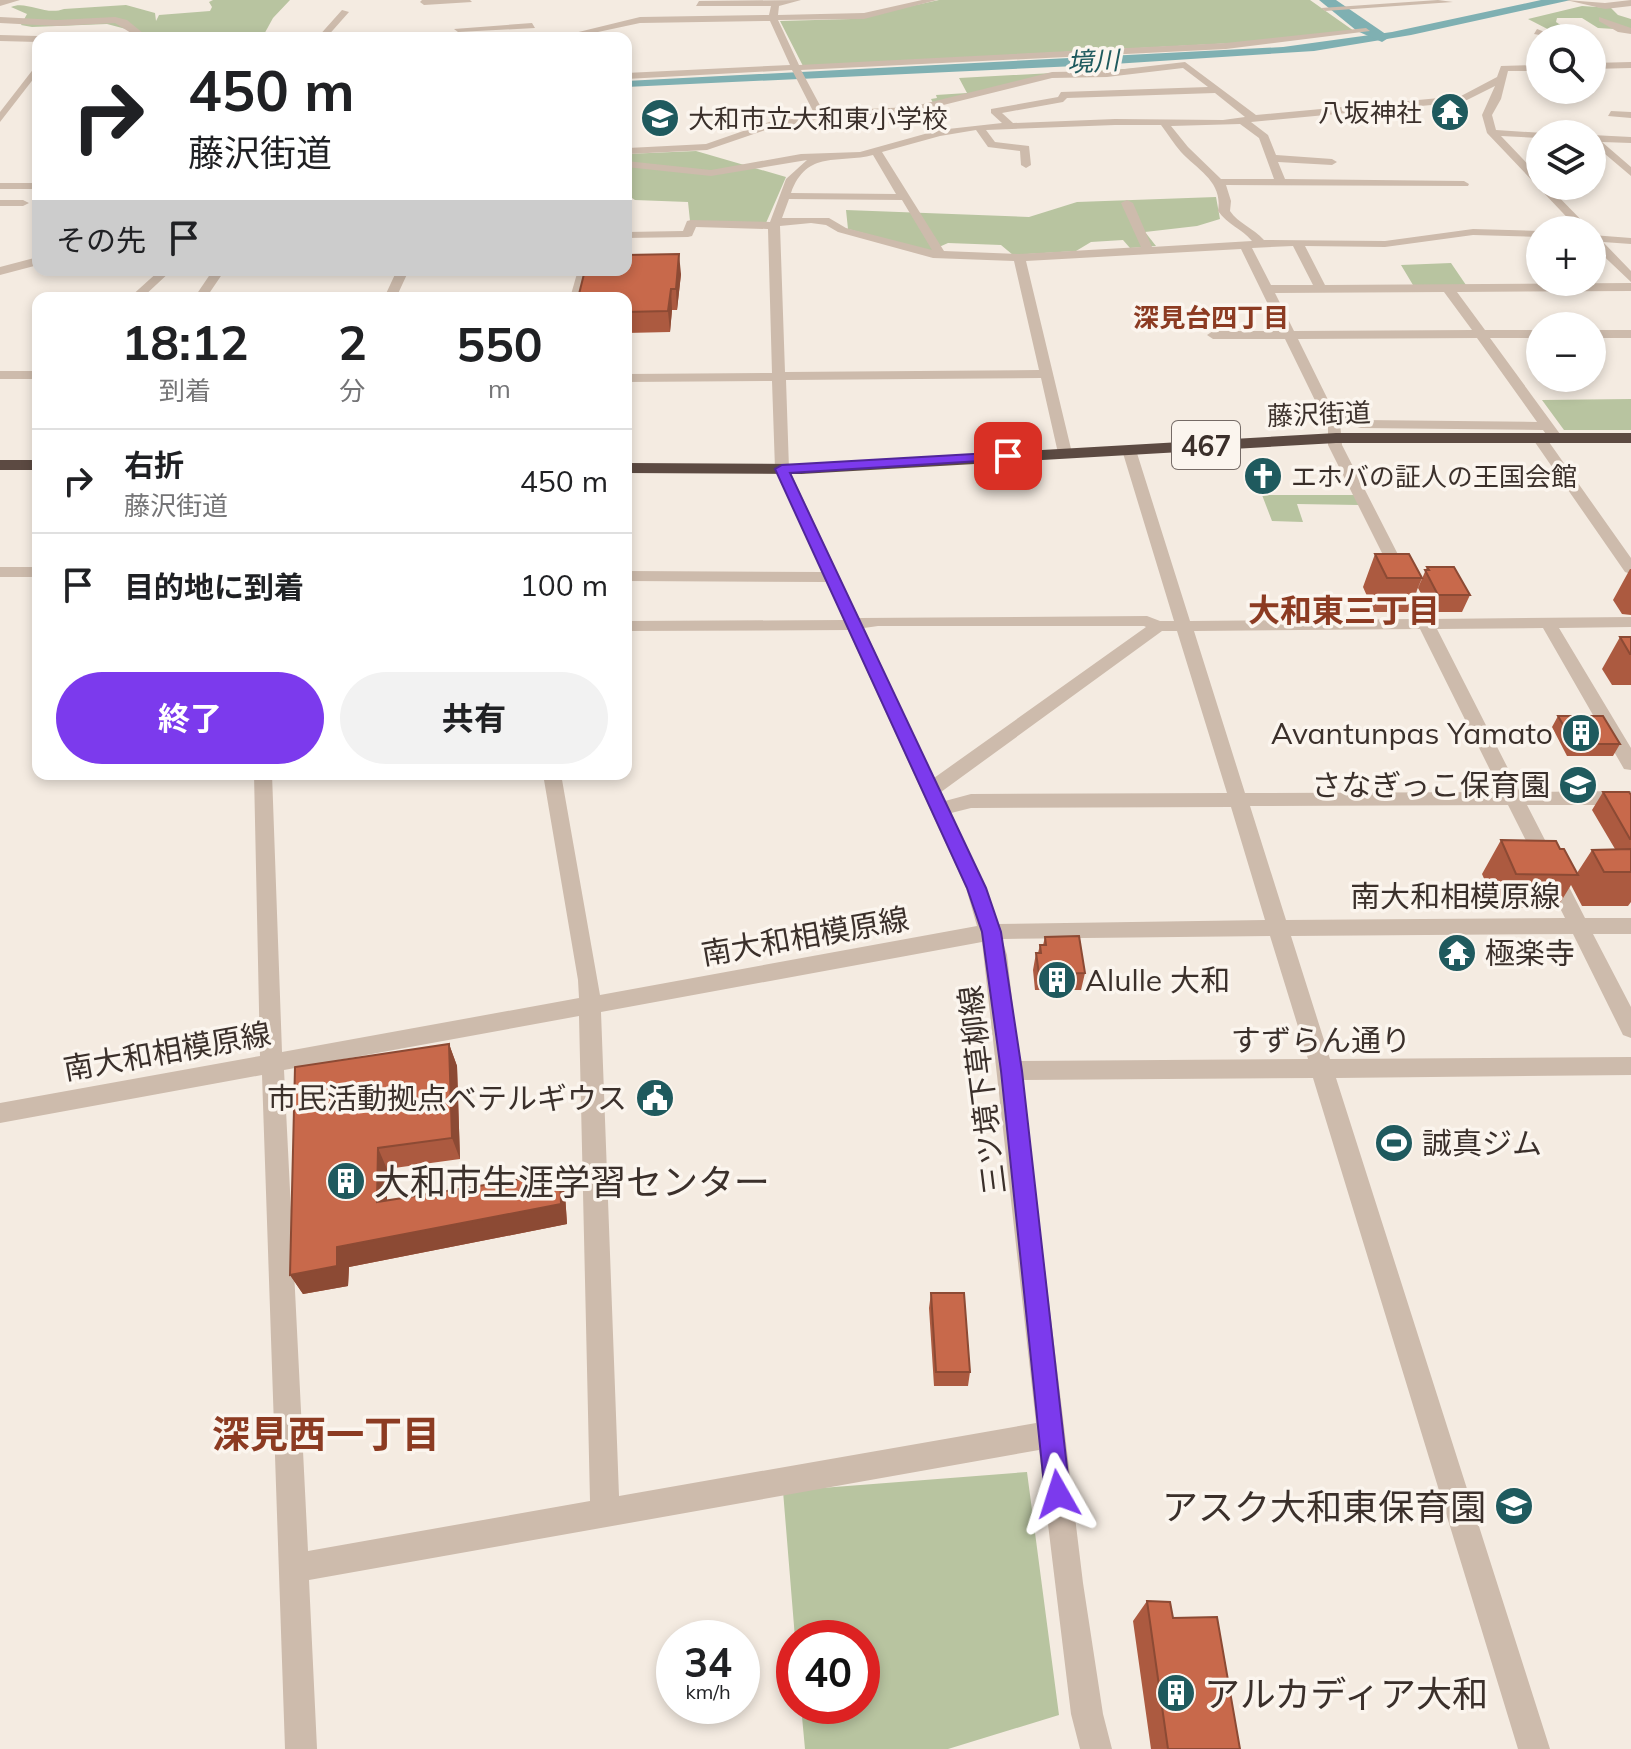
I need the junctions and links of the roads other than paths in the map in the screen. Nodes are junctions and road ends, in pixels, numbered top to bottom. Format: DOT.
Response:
graph roads {
  1 [pos="16,0"];
  2 [pos="425,0"];
  3 [pos="797,0"];
  4 [pos="933,0"];
  5 [pos="1314,0"];
  6 [pos="469,1"];
  7 [pos="1574,1"];
  8 [pos="0,3"];
  9 [pos="780,3"];
  10 [pos="1358,3"];
  11 [pos="1450,3"];
  12 [pos="1631,3"];
  13 [pos="699,4"];
  14 [pos="345,12"];
  15 [pos="773,18"];
  16 [pos="1602,19"];
  17 [pos="0,20"];
  18 [pos="1347,24"];
  19 [pos="458,26"];
  20 [pos="532,26"];
  21 [pos="1631,31"];
  22 [pos="137,32"];
  23 [pos="327,32"];
  24 [pos="585,32"];
  25 [pos="0,38"];
  26 [pos="32,39"];
  27 [pos="1631,65"];
  28 [pos="1606,66"];
  29 [pos="795,68"];
  30 [pos="1526,68"];
  31 [pos="32,74"];
  32 [pos="1052,75"];
  33 [pos="632,76"];
  34 [pos="1500,79"];
  35 [pos="1217,90"];
  36 [pos="1062,97"];
  37 [pos="820,114"];
  38 [pos="1611,114"];
  39 [pos="1631,115"];
  40 [pos="0,119"];
  41 [pos="1248,119"];
  42 [pos="804,121"];
  43 [pos="1073,123"];
  44 [pos="1164,123"];
  45 [pos="1009,124"];
  46 [pos="979,127"];
  47 [pos="1492,133"];
  48 [pos="1526,134"];
  49 [pos="812,135"];
  50 [pos="1606,139"];
  51 [pos="1631,140"];
  52 [pos="632,151"];
  53 [pos="876,151"];
  54 [pos="1606,151"];
  55 [pos="819,152"];
  56 [pos="860,155"];
  57 [pos="1272,158"];
  58 [pos="1332,162"];
  59 [pos="632,165"];
  60 [pos="1026,165"];
  61 [pos="1526,169"];
  62 [pos="801,170"];
  63 [pos="1631,173"];
  64 [pos="1220,182"];
  65 [pos="1281,183"];
  66 [pos="1464,184"];
  67 [pos="0,186"];
  68 [pos="17,186"];
  69 [pos="32,186"];
  70 [pos="786,196"];
  71 [pos="905,197"];
  72 [pos="1556,200"];
  73 [pos="1,203"];
  74 [pos="23,203"];
  75 [pos="1127,203"];
  76 [pos="1571,216"];
  77 [pos="774,224"];
  78 [pos="1526,234"];
  79 [pos="632,235"];
  80 [pos="1606,239"];
  81 [pos="1631,241"];
  82 [pos="1297,242"];
  83 [pos="1262,246"];
  84 [pos="1246,247"];
  85 [pos="1148,250"];
  86 [pos="1606,252"];
  87 [pos="941,255"];
  88 [pos="1019,258"];
  89 [pos="32,263"];
  90 [pos="0,271"];
  91 [pos="162,276"];
  92 [pos="1631,278"];
  93 [pos="1606,287"];
  94 [pos="1631,287"];
  95 [pos="1448,288"];
  96 [pos="1526,288"];
  97 [pos="1267,289"];
  98 [pos="1321,289"];
  99 [pos="140,292"];
  100 [pos="1481,334"];
  101 [pos="1526,334"];
  102 [pos="1606,334"];
  103 [pos="1631,334"];
  104 [pos="1213,335"];
  105 [pos="1290,335"];
  106 [pos="1046,374"];
  107 [pos="0,375"];
  108 [pos="32,375"];
  109 [pos="632,378"];
  110 [pos="721,379"];
  111 [pos="778,379"];
  112 [pos="719,396"];
  113 [pos="1331,418"];
  114 [pos="1547,434"];
  115 [pos="1336,438"];
  116 [pos="1631,438"];
  117 [pos="1129,450"];
  118 [pos="1065,453"];
  119 [pos="0,465"];
  120 [pos="32,465"];
  121 [pos="632,468"];
  122 [pos="782,469"];
  123 [pos="1631,569"];
  124 [pos="0,572"];
  125 [pos="32,572"];
  126 [pos="632,576"];
  127 [pos="830,577"];
  128 [pos="1631,622"];
  129 [pos="1548,623"];
  130 [pos="851,624"];
  131 [pos="1426,624"];
  132 [pos="632,626"];
  133 [pos="1158,626"];
  134 [pos="1184,626"];
  135 [pos="1631,764"];
  136 [pos="263,780"];
  137 [pos="553,780"];
  138 [pos="1514,798"];
  139 [pos="1631,798"];
  140 [pos="934,799"];
  141 [pos="1239,801"];
  142 [pos="1578,925"];
  143 [pos="1631,926"];
  144 [pos="1278,927"];
  145 [pos="991,932"];
  146 [pos="590,1004"];
  147 [pos="1631,1029"];
  148 [pos="272,1062"];
  149 [pos="1631,1066"];
  150 [pos="1011,1071"];
  151 [pos="1323,1071"];
  152 [pos="0,1113"];
  153 [pos="1051,1434"];
  154 [pos="605,1512"];
  155 [pos="294,1568"];
  156 [pos="301,1749"];
  157 [pos="1096,1749"];
  158 [pos="1534,1749"];
  1 -- 8 [label="street"];
  2 -- 6 [label="street"];
  3 -- 9 [label="street"];
  4 -- 15 [label="street"];
  5 -- 10 [label="street"];
  6 -- 19 [label="street"];
  7 -- 12 [label="street"];
  9 -- 13 [label="street"];
  9 -- 15 [label="street"];
  10 -- 11 [label="street"];
  14 -- 23 [label="street"];
  15 -- 24 [label="street"];
  15 -- 29 [label="street"];
  16 -- 21 [label="street"];
  17 -- 22 [label="street"];
  18 -- 29 [label="street"];
  19 -- 20 [label="street"];
  25 -- 26 [label="street"];
  27 -- 28 [label="street"];
  29 -- 33 [label="street"];
  29 -- 37 [label="street"];
  30 -- 34 [label="street"];
  31 -- 40 [label="street"];
  32 -- 35 [label="street"];
  32 -- 36 [label="street"];
  32 -- 37 [label="street"];
  34 -- 41 [label="street"];
  34 -- 47 [label="street"];
  35 -- 36 [label="street"];
  35 -- 41 [label="street"];
  36 -- 43 [label="street"];
  36 -- 45 [label="street"];
  37 -- 42 [label="street"];
  38 -- 39 [label="street"];
  41 -- 44 [label="street"];
  41 -- 57 [label="street"];
  42 -- 49 [label="street"];
  42 -- 52 [label="street"];
  43 -- 44 [label="street"];
  43 -- 45 [label="street"];
  44 -- 64 [label="street"];
  45 -- 46 [label="street"];
  46 -- 53 [label="street"];
  46 -- 60 [label="street"];
  47 -- 48 [label="street"];
  47 -- 61 [label="street"];
  50 -- 51 [label="street"];
  53 -- 56 [label="street"];
  53 -- 71 [label="street"];
  54 -- 63 [label="street"];
  55 -- 56 [label="street"];
  55 -- 59 [label="street"];
  55 -- 62 [label="street"];
  56 -- 62 [label="street"];
  57 -- 58 [label="street"];
  57 -- 65 [label="street"];
  62 -- 70 [label="street"];
  64 -- 65 [label="street"];
  64 -- 83 [label="street"];
  65 -- 66 [label="street"];
  67 -- 68 [label="street"];
  68 -- 69 [label="street"];
  68 -- 73 [label="street"];
  70 -- 71 [label="street"];
  70 -- 77 [label="street"];
  71 -- 87 [label="street"];
  72 -- 76 [label="street"];
  73 -- 74 [label="street"];
  75 -- 85 [label="street"];
  77 -- 79 [label="street"];
  77 -- 87 [label="street"];
  77 -- 111 [label="street, 三ツ境下草柳線"];
  78 -- 82 [label="street"];
  80 -- 81 [label="street"];
  82 -- 83 [label="street"];
  82 -- 98 [label="street"];
  83 -- 84 [label="street"];
  84 -- 85 [label="street"];
  84 -- 97 [label="street"];
  85 -- 88 [label="street"];
  86 -- 92 [label="street"];
  87 -- 88 [label="street"];
  88 -- 106 [label="street"];
  89 -- 90 [label="street"];
  91 -- 99 [label="street"];
  93 -- 94 [label="street"];
  95 -- 96 [label="street"];
  95 -- 98 [label="street"];
  95 -- 100 [label="street"];
  97 -- 98 [label="street"];
  97 -- 105 [label="street"];
  100 -- 101 [label="street"];
  100 -- 105 [label="street"];
  100 -- 114 [label="street"];
  102 -- 103 [label="street"];
  104 -- 105 [label="street"];
  105 -- 113 [label="street"];
  106 -- 111 [label="street"];
  106 -- 118 [label="street"];
  107 -- 108 [label="street"];
  109 -- 110 [label="street"];
  110 -- 111 [label="street"];
  110 -- 112 [label="street"];
  111 -- 122 [label="street, 三ツ境下草柳線"];
  113 -- 114 [label="street"];
  113 -- 115 [label="street"];
  114 -- 115 [label="highway, 藤沢街道 / 467"];
  114 -- 116 [label="highway, 藤沢街道 / 467"];
  114 -- 123 [label="street"];
  115 -- 117 [label="highway, 藤沢街道 / 467"];
  115 -- 131 [label="street"];
  117 -- 118 [label="highway, 藤沢街道 / 467"];
  117 -- 134 [label="street"];
  118 -- 122 [label="highway, 藤沢街道 / 467"];
  119 -- 120 [label="highway"];
  121 -- 122 [label="highway, 藤沢街道 / 467"];
  122 -- 127 [label="street, 三ツ境下草柳線"];
  124 -- 125 [label="street"];
  126 -- 127 [label="street"];
  127 -- 130 [label="street, 三ツ境下草柳線"];
  128 -- 129 [label="street"];
  129 -- 131 [label="street"];
  129 -- 135 [label="street"];
  130 -- 132 [label="street"];
  130 -- 133 [label="street"];
  130 -- 140 [label="street, 三ツ境下草柳線"];
  131 -- 134 [label="street"];
  131 -- 138 [label="street"];
  133 -- 134 [label="street"];
  133 -- 140 [label="street"];
  134 -- 141 [label="street"];
  136 -- 148 [label="street"];
  137 -- 146 [label="street"];
  138 -- 139 [label="street"];
  138 -- 141 [label="street"];
  138 -- 142 [label="street"];
  140 -- 141 [label="street"];
  140 -- 145 [label="street, 三ツ境下草柳線"];
  141 -- 144 [label="street"];
  142 -- 143 [label="street, 南大和相模原線"];
  142 -- 144 [label="street, 南大和相模原線"];
  142 -- 147 [label="street"];
  144 -- 145 [label="street, 南大和相模原線"];
  144 -- 151 [label="street"];
  145 -- 146 [label="street, 南大和相模原線"];
  145 -- 150 [label="street, 三ツ境下草柳線"];
  146 -- 148 [label="street, 南大和相模原線"];
  146 -- 154 [label="street"];
  148 -- 152 [label="street, 南大和相模原線"];
  148 -- 155 [label="street"];
  149 -- 151 [label="street, すずらん通り"];
  150 -- 151 [label="street, すずらん通り"];
  150 -- 153 [label="street, 三ツ境下草柳線"];
  151 -- 158 [label="street"];
  153 -- 154 [label="street"];
  153 -- 157 [label="street, 三ツ境下草柳線"];
  154 -- 155 [label="street"];
  155 -- 156 [label="street"];
}
